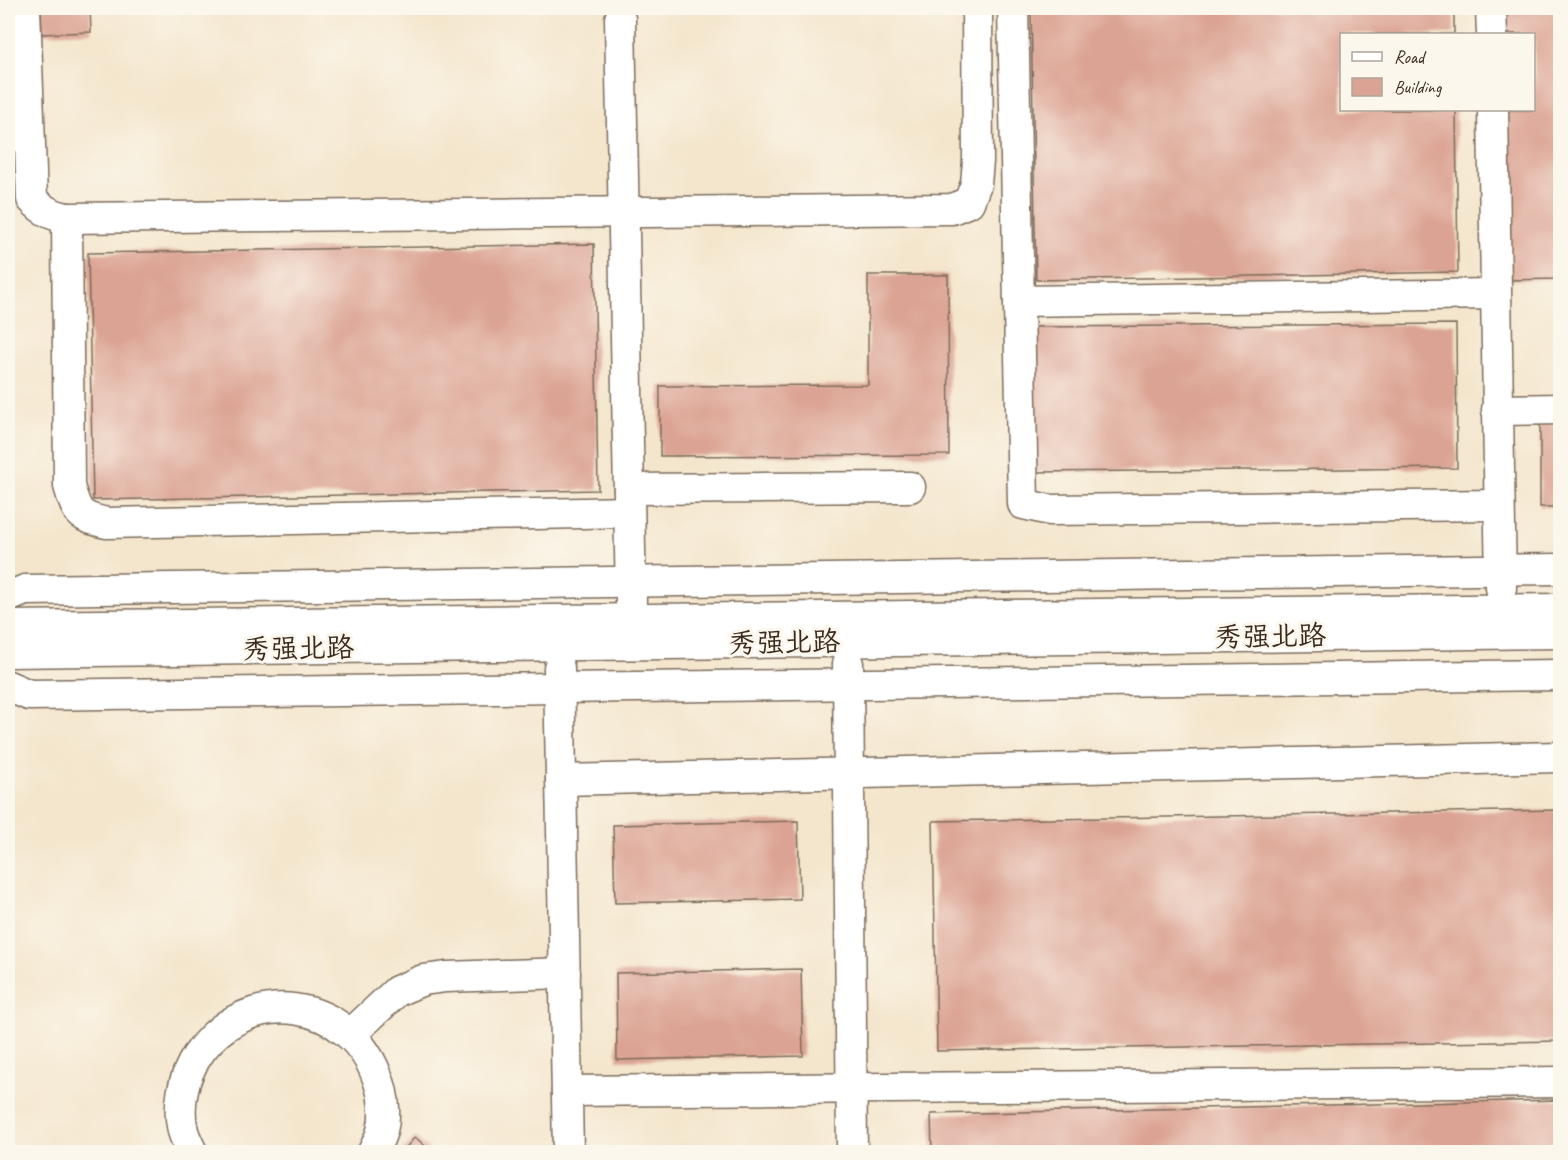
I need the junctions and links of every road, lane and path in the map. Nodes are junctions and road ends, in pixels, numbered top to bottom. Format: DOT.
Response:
graph roads {
  1 [pos="25,8"];
  2 [pos="977,8"];
  3 [pos="1014,8"];
  4 [pos="1491,8"];
  5 [pos="620,19"];
  6 [pos="1492,33"];
  7 [pos="1493,111"];
  8 [pos="623,212"];
  9 [pos="67,218"];
  10 [pos="1496,294"];
  11 [pos="1019,301"];
  12 [pos="1560,409"];
  13 [pos="1497,410"];
  14 [pos="910,487"];
  15 [pos="629,501"];
  16 [pos="1498,505"];
  17 [pos="1560,569"];
  18 [pos="1500,570"];
  19 [pos="631,582"];
  20 [pos="8,597"];
  21 [pos="1560,609"];
  22 [pos="1501,621"];
  23 [pos="8,626"];
  24 [pos="558,632"];
  25 [pos="632,632"];
  26 [pos="1560,633"];
  27 [pos="848,641"];
  28 [pos="8,652"];
  29 [pos="1560,675"];
  30 [pos="849,684"];
  31 [pos="8,686"];
  32 [pos="559,688"];
  33 [pos="1560,757"];
  34 [pos="849,774"];
  35 [pos="561,780"];
  36 [pos="565,973"];
  37 [pos="351,1034"];
  38 [pos="1560,1082"];
  39 [pos="852,1088"];
  40 [pos="567,1091"];
  41 [pos="192,1152"];
  42 [pos="373,1152"];
  43 [pos="568,1152"];
  44 [pos="852,1152"];
  1 -- 9 [label="street"];
  2 -- 8 [label="street"];
  3 -- 11 [label="street"];
  4 -- 6 [label="street"];
  5 -- 8 [label="street"];
  7 -- 10 [label="street"];
  8 -- 9 [label="street"];
  8 -- 15 [label="street"];
  9 -- 15 [label="street"];
  10 -- 11 [label="street"];
  10 -- 13 [label="street"];
  11 -- 16 [label="street"];
  12 -- 13 [label="street"];
  13 -- 16 [label="street"];
  14 -- 15 [label="street"];
  15 -- 19 [label="street"];
  16 -- 18 [label="street"];
  17 -- 18 [label="street"];
  18 -- 19 [label="street"];
  18 -- 22 [label="street"];
  19 -- 20 [label="street"];
  19 -- 25 [label="street"];
  21 -- 22 [label="street, 秀强北路"];
  22 -- 25 [label="street, 秀强北路"];
  22 -- 26 [label="street, 秀强北路"];
  22 -- 27 [label="street, 秀强北路"];
  23 -- 24 [label="street, 秀强北路"];
  24 -- 25 [label="street, 秀强北路"];
  24 -- 28 [label="street, 秀强北路"];
  24 -- 32 [label="street"];
  25 -- 27 [label="street, 秀强北路"];
  27 -- 30 [label="street"];
  29 -- 30 [label="street"];
  30 -- 32 [label="street"];
  30 -- 34 [label="street"];
  31 -- 32 [label="street"];
  32 -- 35 [label="street"];
  33 -- 34 [label="street"];
  34 -- 35 [label="street"];
  34 -- 39 [label="street"];
  35 -- 36 [label="street"];
  36 -- 37 [label="street"];
  36 -- 40 [label="street"];
  37 -- 41 [label="street"];
  37 -- 42 [label="street"];
  38 -- 39 [label="street"];
  39 -- 40 [label="street"];
  39 -- 44 [label="street"];
  40 -- 43 [label="street"];
}
